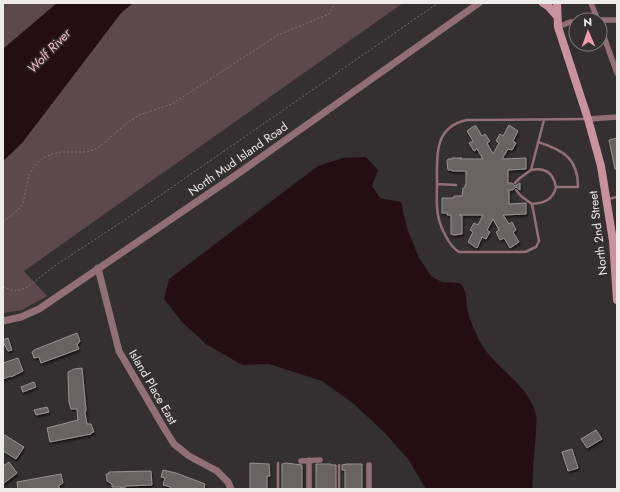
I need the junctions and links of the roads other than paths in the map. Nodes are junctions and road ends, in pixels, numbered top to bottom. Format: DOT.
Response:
graph roads {
  1 [pos="478,3"];
  2 [pos="543,3"];
  3 [pos="557,3"];
  4 [pos="556,15"];
  5 [pos="568,23"];
  6 [pos="558,27"];
  7 [pos="608,48"];
  8 [pos="617,73"];
  9 [pos="617,116"];
  10 [pos="588,119"];
  11 [pos="544,120"];
  12 [pos="538,142"];
  13 [pos="532,170"];
  14 [pos="515,183"];
  15 [pos="437,184"];
  16 [pos="456,185"];
  17 [pos="556,187"];
  18 [pos="516,190"];
  19 [pos="617,197"];
  20 [pos="607,199"];
  21 [pos="532,204"];
  22 [pos="615,241"];
  23 [pos="98,268"];
  24 [pos="617,300"];
  25 [pos="3,321"];
  26 [pos="301,460"];
  27 [pos="309,460"];
  28 [pos="320,460"];
  29 [pos="278,463"];
  30 [pos="369,464"];
  31 [pos="339,465"];
  32 [pos="231,489"];
  33 [pos="278,489"];
  34 [pos="309,489"];
  35 [pos="339,489"];
  36 [pos="369,489"];
  1 -- 23 [label="street, North Mud Island Road"];
  2 -- 4 [label="main road"];
  3 -- 4 [label="main road, North 2nd Street"];
  4 -- 6 [label="main road, North 2nd Street"];
  5 -- 6 [label="street"];
  6 -- 10 [label="main road, North 2nd Street"];
  7 -- 8 [label="street"];
  9 -- 10 [label="street"];
  10 -- 11 [label="lane"];
  10 -- 20 [label="main road, North 2nd Street"];
  11 -- 12 [label="lane"];
  11 -- 15 [label="lane"];
  12 -- 13 [label="lane"];
  12 -- 17 [label="lane"];
  13 -- 14 [label="lane"];
  13 -- 17 [label="lane"];
  15 -- 16 [label="lane"];
  15 -- 21 [label="lane"];
  17 -- 21 [label="lane"];
  18 -- 21 [label="lane"];
  19 -- 20 [label="lane"];
  20 -- 22 [label="main road, North 2nd Street"];
  22 -- 24 [label="main road, North 2nd Street"];
  23 -- 25 [label="street, North Mud Island Road"];
  23 -- 32 [label="street, Island Place East"];
  26 -- 27 [label="street"];
  27 -- 28 [label="street"];
  27 -- 34 [label="street"];
  29 -- 33 [label="lane"];
  30 -- 36 [label="street"];
  31 -- 35 [label="lane"];
}
